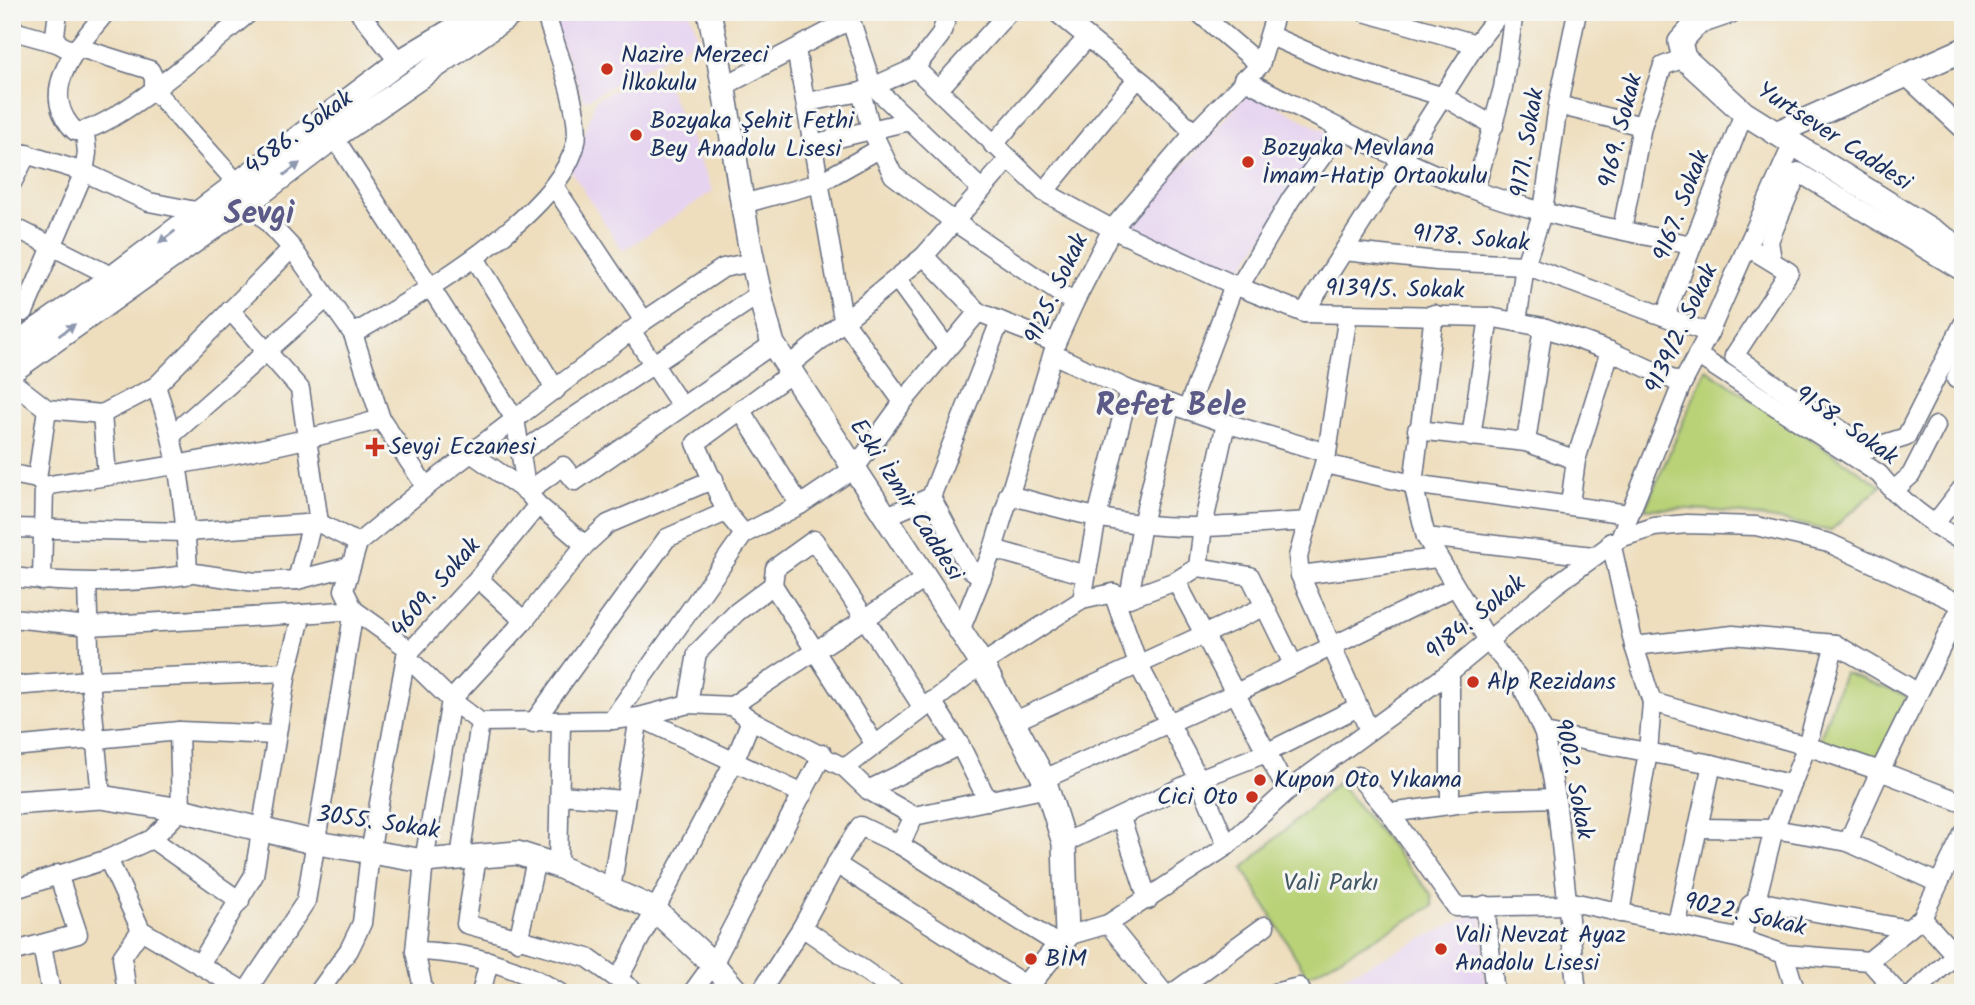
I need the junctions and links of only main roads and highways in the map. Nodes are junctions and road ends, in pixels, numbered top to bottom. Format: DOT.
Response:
graph roads {
  1 [pos="482,12"];
  2 [pos="514,12"];
  3 [pos="709,12"];
  4 [pos="1729,12"];
  5 [pos="1963,50"];
  6 [pos="1785,138"];
  7 [pos="243,193"];
  8 [pos="1963,250"];
  9 [pos="25,315"];
  10 [pos="12,347"];
  11 [pos="12,370"];
  12 [pos="12,803"];
  13 [pos="1024,990"];
  14 [pos="738,993"];
  1 -- 7 [label="main road, 4586. Sokak"];
  7 -- 2 [label="main road, 4586. Sokak, one-way"];
  3 -- 13 [label="main road, Eski İzmir Caddesi"];
  4 -- 6 [label="main road, Yurtsever Caddesi"];
  5 -- 6 [label="main road"];
  6 -- 8 [label="main road, Yurtsever Caddesi"];
  7 -- 9 [label="main road, 4586. Sokak, one-way"];
  11 -- 7 [label="main road, 4586. Sokak, one-way"];
  9 -- 10 [label="main road, 4586. Sokak"];
  12 -- 14 [label="main road, 3055. Sokak"];
}
